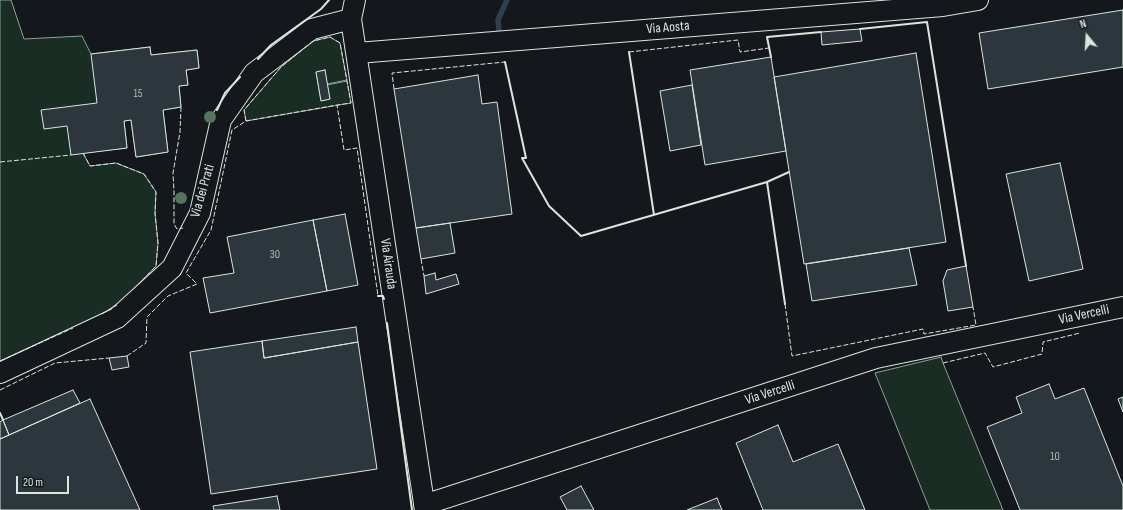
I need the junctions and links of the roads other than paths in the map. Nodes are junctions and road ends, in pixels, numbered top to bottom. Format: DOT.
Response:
graph roads {
  1 [pos="978,0"];
  2 [pos="353,9"];
  3 [pos="357,53"];
  4 [pos="1123,307"];
  5 [pos="0,373"];
  6 [pos="424,508"];
  1 -- 3 [label="street, Via Aosta"];
  2 -- 3 [label="street, Via Airauda"];
  2 -- 5 [label="street, Via dei Prati"];
  3 -- 6 [label="street, Via Airauda"];
  4 -- 6 [label="street, Via Vercelli"];
}
